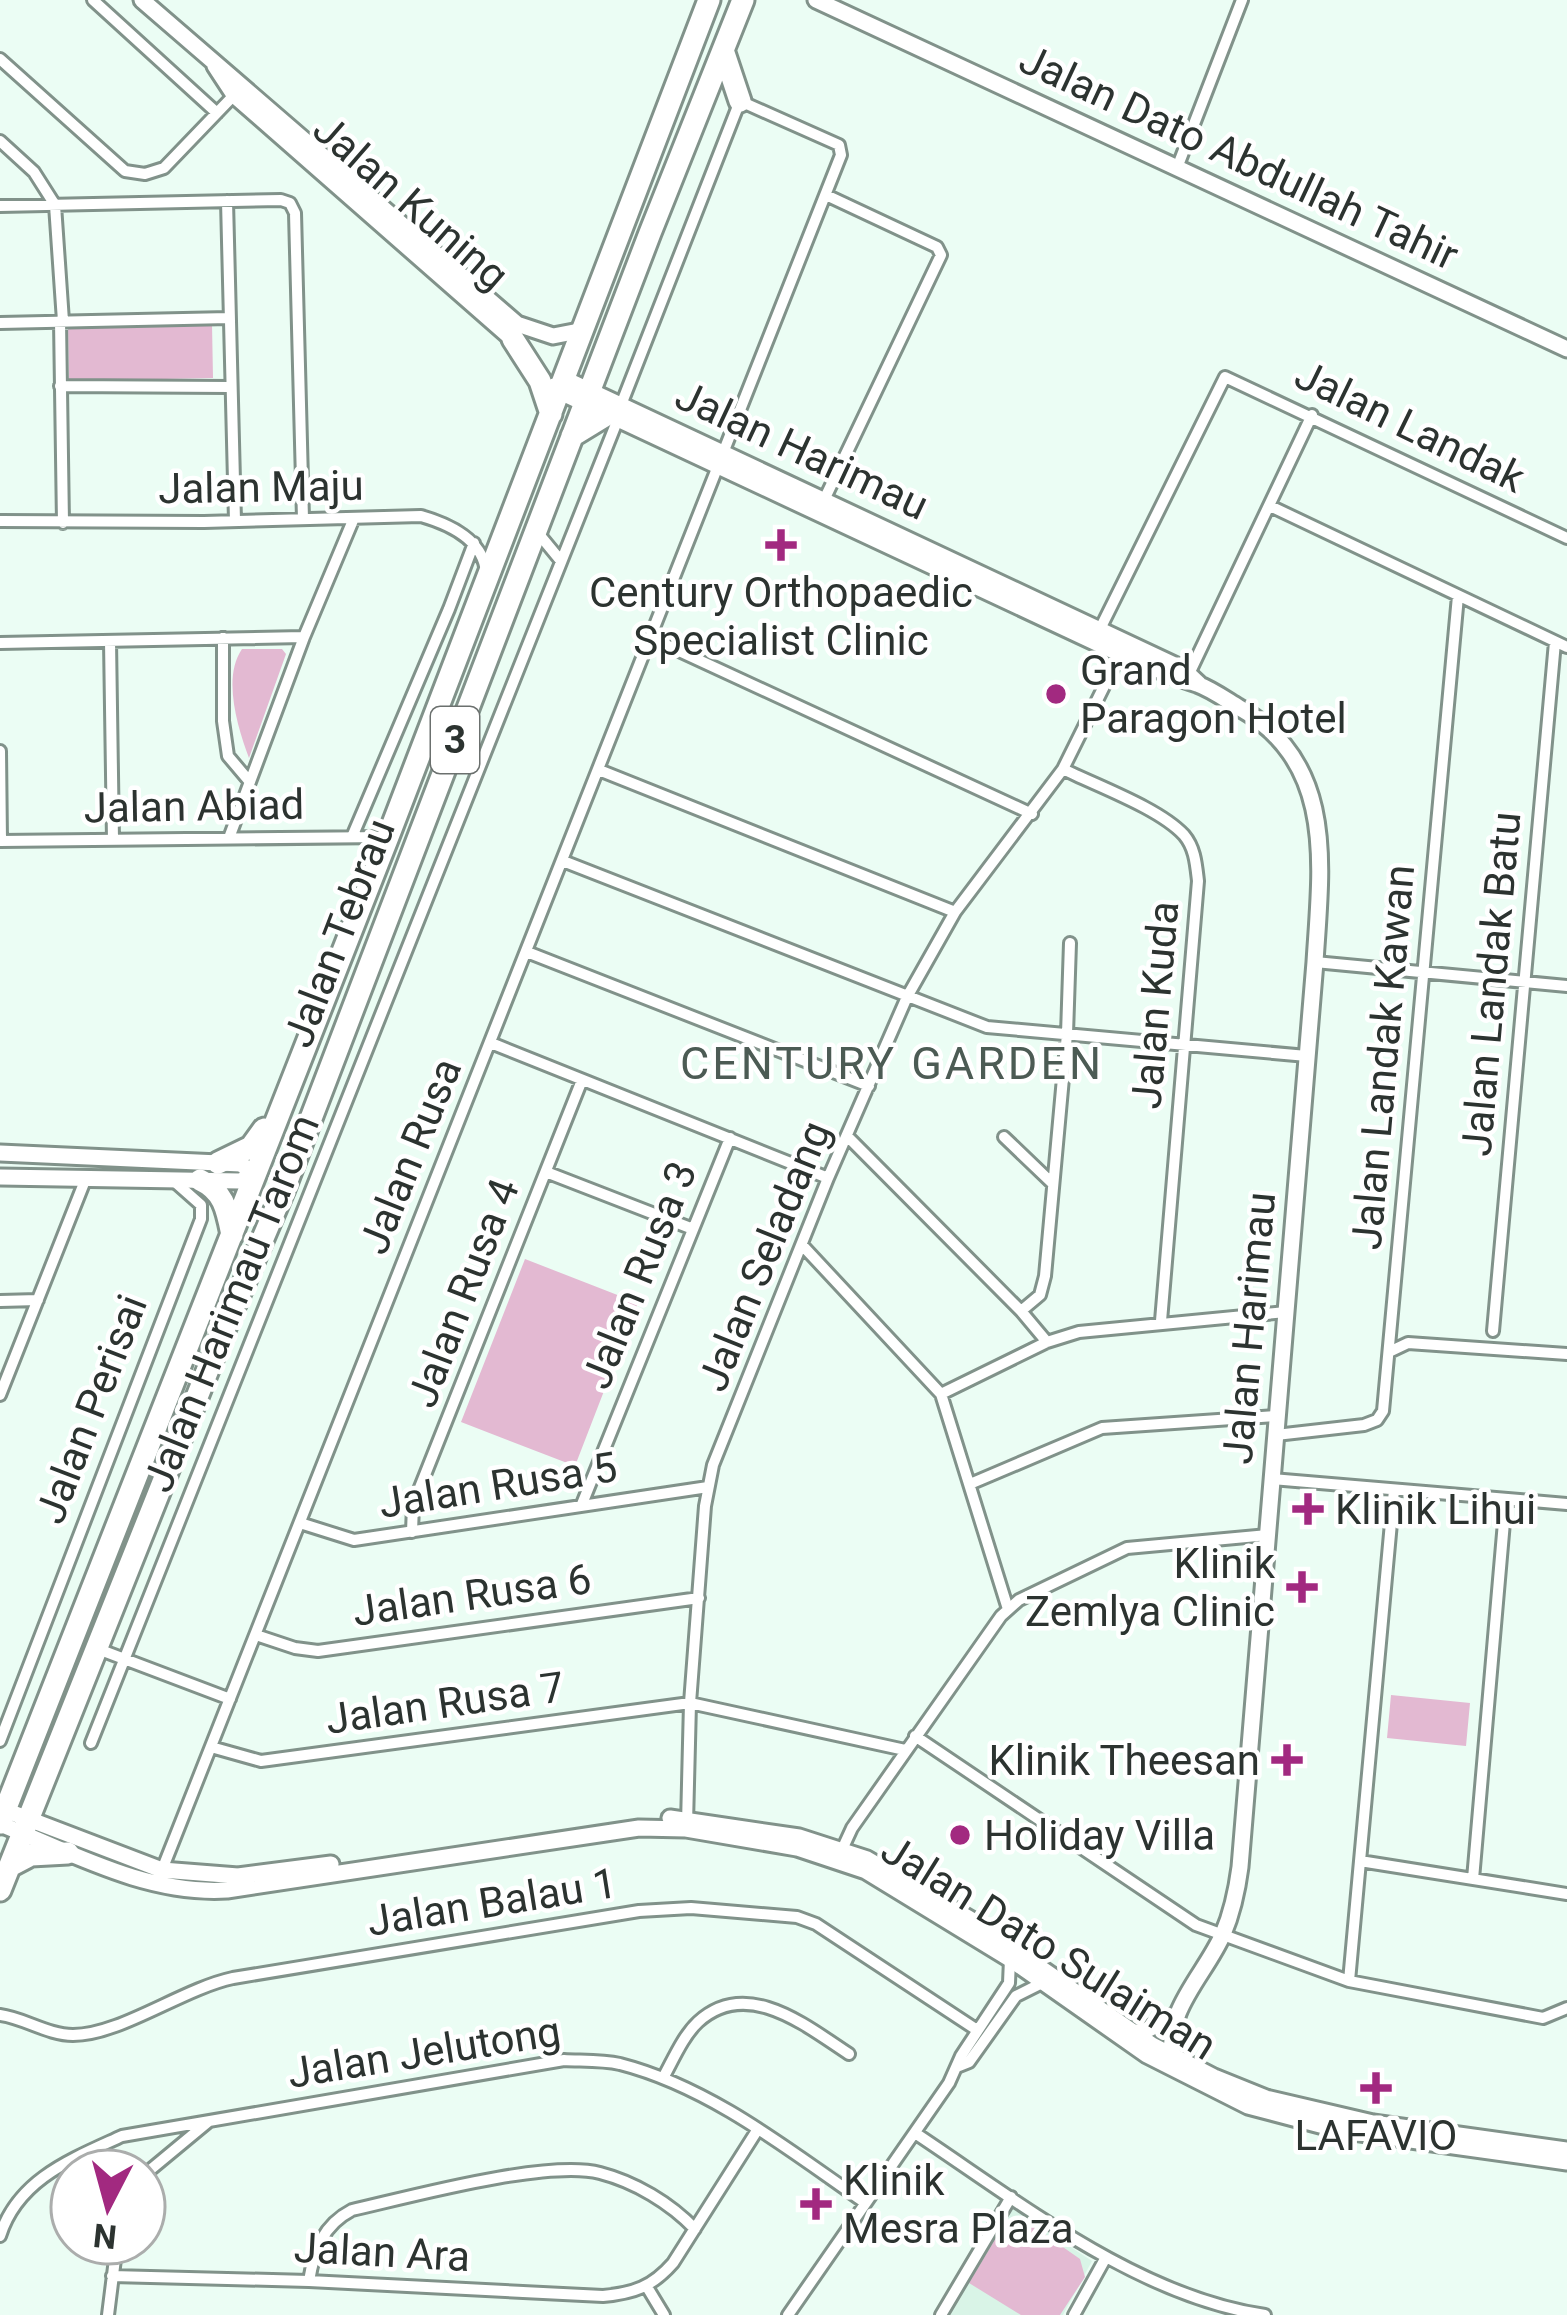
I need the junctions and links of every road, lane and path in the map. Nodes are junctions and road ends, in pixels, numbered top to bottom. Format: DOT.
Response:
graph roads {
  1 [pos="93,0"];
  2 [pos="142,0"];
  3 [pos="709,0"];
  4 [pos="743,0"];
  5 [pos="816,0"];
  6 [pos="1242,0"];
  7 [pos="723,50"];
  8 [pos="0,59"];
  9 [pos="238,91"];
  10 [pos="740,100"];
  11 [pos="217,112"];
  12 [pos="0,141"];
  13 [pos="1177,168"];
  14 [pos="826,195"];
  15 [pos="227,201"];
  16 [pos="56,205"];
  17 [pos="0,206"];
  18 [pos="229,318"];
  19 [pos="61,321"];
  20 [pos="0,323"];
  21 [pos="584,330"];
  22 [pos="513,339"];
  23 [pos="1567,350"];
  24 [pos="563,385"];
  25 [pos="60,386"];
  26 [pos="230,387"];
  27 [pos="587,397"];
  28 [pos="616,412"];
  29 [pos="551,415"];
  30 [pos="1312,415"];
  31 [pos="572,436"];
  32 [pos="721,459"];
  33 [pos="824,500"];
  34 [pos="1270,506"];
  35 [pos="354,518"];
  36 [pos="303,519"];
  37 [pos="0,521"];
  38 [pos="235,521"];
  39 [pos="63,523"];
  40 [pos="536,530"];
  41 [pos="1567,538"];
  42 [pos="474,543"];
  43 [pos="561,560"];
  44 [pos="487,581"];
  45 [pos="1458,596"];
  46 [pos="1100,629"];
  47 [pos="304,637"];
  48 [pos="223,638"];
  49 [pos="652,638"];
  50 [pos="110,641"];
  51 [pos="0,643"];
  52 [pos="1561,645"];
  53 [pos="1124,648"];
  54 [pos="1191,680"];
  55 [pos="0,751"];
  56 [pos="1063,769"];
  57 [pos="599,770"];
  58 [pos="250,782"];
  59 [pos="1032,814"];
  60 [pos="1,816"];
  61 [pos="352,837"];
  62 [pos="388,837"];
  63 [pos="229,838"];
  64 [pos="113,840"];
  65 [pos="0,842"];
  66 [pos="563,861"];
  67 [pos="955,912"];
  68 [pos="1070,943"];
  69 [pos="527,952"];
  70 [pos="1315,962"];
  71 [pos="1424,971"];
  72 [pos="1525,982"];
  73 [pos="1567,986"];
  74 [pos="907,997"];
  75 [pos="1067,1034"];
  76 [pos="490,1043"];
  77 [pos="338,1044"];
  78 [pos="1185,1045"];
  79 [pos="1307,1057"];
  80 [pos="582,1080"];
  81 [pos="868,1086"];
  82 [pos="280,1104"];
  83 [pos="847,1136"];
  84 [pos="1004,1137"];
  85 [pos="730,1138"];
  86 [pos="0,1153"];
  87 [pos="218,1162"];
  88 [pos="546,1172"];
  89 [pos="255,1175"];
  90 [pos="0,1177"];
  91 [pos="86,1178"];
  92 [pos="828,1178"];
  93 [pos="171,1179"];
  94 [pos="200,1180"];
  95 [pos="1052,1183"];
  96 [pos="693,1229"];
  97 [pos="232,1236"];
  98 [pos="802,1245"];
  99 [pos="0,1300"];
  100 [pos="38,1300"];
  101 [pos="1021,1311"];
  102 [pos="1286,1312"];
  103 [pos="1162,1322"];
  104 [pos="1391,1328"];
  105 [pos="1493,1331"];
  106 [pos="220,1337"];
  107 [pos="1047,1342"];
  108 [pos="1408,1343"];
  109 [pos="1389,1352"];
  110 [pos="1567,1354"];
  111 [pos="941,1394"];
  112 [pos="0,1396"];
  113 [pos="1277,1416"];
  114 [pos="1276,1435"];
  115 [pos="1272,1479"];
  116 [pos="970,1484"];
  117 [pos="708,1487"];
  118 [pos="1394,1490"];
  119 [pos="1507,1499"];
  120 [pos="582,1504"];
  121 [pos="1567,1504"];
  122 [pos="300,1523"];
  123 [pos="176,1529"];
  124 [pos="412,1532"];
  125 [pos="143,1533"];
  126 [pos="1268,1535"];
  127 [pos="699,1598"];
  128 [pos="1008,1609"];
  129 [pos="256,1635"];
  130 [pos="98,1649"];
  131 [pos="125,1660"];
  132 [pos="230,1699"];
  133 [pos="690,1703"];
  134 [pos="915,1736"];
  135 [pos="0,1741"];
  136 [pos="91,1743"];
  137 [pos="211,1747"];
  138 [pos="905,1750"];
  139 [pos="8,1784"];
  140 [pos="2,1819"];
  141 [pos="687,1824"];
  142 [pos="26,1827"];
  143 [pos="68,1853"];
  144 [pos="840,1854"];
  145 [pos="1360,1861"];
  146 [pos="10,1866"];
  147 [pos="162,1870"];
  148 [pos="1473,1879"];
  149 [pos="0,1890"];
  150 [pos="1567,1894"];
  151 [pos="1222,1936"];
  152 [pos="1010,1959"];
  153 [pos="1349,1981"];
  154 [pos="1042,1983"];
  155 [pos="1567,2008"];
  156 [pos="1176,2014"];
  157 [pos="0,2015"];
  158 [pos="977,2030"];
  159 [pos="1132,2032"];
  160 [pos="849,2054"];
  161 [pos="1173,2058"];
  162 [pos="959,2066"];
  163 [pos="663,2078"];
  164 [pos="211,2120"];
  165 [pos="758,2129"];
  166 [pos="915,2134"];
  167 [pos="98,2147"];
  168 [pos="1567,2150"];
  169 [pos="168,2155"];
  170 [pos="1567,2162"];
  171 [pos="48,2175"];
  172 [pos="1011,2197"];
  173 [pos="864,2202"];
  174 [pos="695,2229"];
  175 [pos="0,2236"];
  176 [pos="1106,2259"];
  177 [pos="113,2267"];
  178 [pos="112,2276"];
  179 [pos="309,2281"];
  180 [pos="647,2287"];
  181 [pos="108,2315"];
  182 [pos="664,2315"];
  183 [pos="788,2315"];
  184 [pos="941,2315"];
  185 [pos="1074,2315"];
  186 [pos="1265,2315"];
  1 -- 11 [label="street"];
  2 -- 9 [label="street, Jalan Kuning"];
  3 -- 21 [label="highway, Jalan Tebrau / 3"];
  4 -- 7 [label="highway, Jalan Tebrau / 3"];
  5 -- 13 [label="street, Jalan Dato Abdullah Tahir"];
  6 -- 13 [label="street"];
  7 -- 10 [label="highway"];
  7 -- 27 [label="highway, Jalan Tebrau / 3"];
  8 -- 11 [label="street"];
  9 -- 11 [label="street"];
  9 -- 21 [label="street, Jalan Kuning"];
  9 -- 22 [label="street, Jalan Kuning"];
  10 -- 14 [label="street, Jalan Rusa"];
  10 -- 28 [label="street, Jalan Harimau Tarom"];
  12 -- 16 [label="street"];
  13 -- 23 [label="street, Jalan Dato Abdullah Tahir"];
  14 -- 32 [label="street, Jalan Rusa"];
  14 -- 33 [label="street"];
  15 -- 16 [label="street"];
  15 -- 18 [label="street"];
  15 -- 36 [label="street"];
  16 -- 17 [label="street"];
  16 -- 19 [label="street"];
  18 -- 19 [label="street"];
  18 -- 26 [label="street"];
  19 -- 20 [label="street"];
  19 -- 25 [label="street"];
  21 -- 24 [label="highway, Jalan Tebrau / 3"];
  22 -- 24 [label="street, Jalan Kuning"];
  22 -- 29 [label="highway"];
  24 -- 27 [label="street, Jalan Harimau"];
  24 -- 29 [label="highway, Jalan Tebrau / 3"];
  25 -- 26 [label="street"];
  25 -- 39 [label="street"];
  26 -- 38 [label="street"];
  27 -- 28 [label="street, Jalan Harimau"];
  27 -- 31 [label="highway, Jalan Tebrau / 3"];
  28 -- 31 [label="highway"];
  28 -- 32 [label="street, Jalan Harimau"];
  28 -- 43 [label="street, Jalan Harimau Tarom"];
  29 -- 44 [label="highway, Jalan Tebrau / 3"];
  30 -- 34 [label="street"];
  30 -- 41 [label="street, Jalan Landak"];
  30 -- 46 [label="street, Jalan Landak"];
  31 -- 40 [label="highway, Jalan Tebrau / 3"];
  32 -- 33 [label="street, Jalan Harimau"];
  32 -- 49 [label="street, Jalan Rusa"];
  32 -- 53 [label="street, Jalan Harimau"];
  33 -- 46 [label="street, Jalan Harimau"];
  34 -- 45 [label="street"];
  34 -- 54 [label="street"];
  35 -- 36 [label="street, Jalan Maju"];
  35 -- 42 [label="street, Jalan Maju"];
  35 -- 47 [label="street"];
  36 -- 38 [label="street, Jalan Maju"];
  37 -- 39 [label="street, Jalan Maju"];
  38 -- 39 [label="street, Jalan Maju"];
  40 -- 43 [label="street"];
  40 -- 77 [label="highway, Jalan Tebrau / 3"];
  42 -- 44 [label="street"];
  42 -- 61 [label="street"];
  43 -- 123 [label="street, Jalan Harimau Tarom"];
  44 -- 62 [label="highway, Jalan Tebrau / 3"];
  45 -- 52 [label="street"];
  45 -- 71 [label="street, Jalan Landak Kawan"];
  46 -- 53 [label="street, Jalan Harimau"];
  47 -- 48 [label="street"];
  47 -- 58 [label="street"];
  48 -- 50 [label="street"];
  48 -- 58 [label="street"];
  49 -- 57 [label="street, Jalan Rusa"];
  49 -- 59 [label="street"];
  50 -- 51 [label="street"];
  50 -- 64 [label="street"];
  52 -- 72 [label="street, Jalan Landak Batu"];
  53 -- 54 [label="street, Jalan Harimau"];
  53 -- 56 [label="street, Jalan Seladang"];
  54 -- 70 [label="street, Jalan Harimau"];
  55 -- 60 [label="street"];
  56 -- 59 [label="street, Jalan Seladang"];
  56 -- 78 [label="street, Jalan Kuda"];
  57 -- 66 [label="street, Jalan Rusa"];
  57 -- 67 [label="street"];
  58 -- 63 [label="street"];
  59 -- 67 [label="street, Jalan Seladang"];
  60 -- 65 [label="street"];
  61 -- 62 [label="street, Jalan Abiad"];
  61 -- 63 [label="street, Jalan Abiad"];
  62 -- 82 [label="highway, Jalan Tebrau / 3"];
  63 -- 64 [label="street, Jalan Abiad"];
  64 -- 65 [label="street, Jalan Abiad"];
  66 -- 69 [label="street, Jalan Rusa"];
  66 -- 74 [label="street"];
  67 -- 74 [label="street, Jalan Seladang"];
  68 -- 75 [label="street"];
  69 -- 76 [label="street, Jalan Rusa"];
  69 -- 81 [label="street"];
  70 -- 71 [label="street"];
  70 -- 79 [label="street, Jalan Harimau"];
  71 -- 72 [label="street"];
  71 -- 104 [label="street, Jalan Landak Kawan"];
  72 -- 73 [label="street"];
  72 -- 105 [label="street, Jalan Landak Batu"];
  74 -- 75 [label="street"];
  74 -- 81 [label="street, Jalan Seladang"];
  75 -- 78 [label="street"];
  75 -- 95 [label="street"];
  76 -- 80 [label="street"];
  76 -- 122 [label="street, Jalan Rusa"];
  77 -- 89 [label="highway"];
  77 -- 106 [label="highway, Jalan Tebrau / 3"];
  78 -- 79 [label="street"];
  78 -- 103 [label="street, Jalan Kuda"];
  79 -- 102 [label="street, Jalan Harimau"];
  80 -- 85 [label="street"];
  80 -- 88 [label="street, Jalan Rusa 4"];
  81 -- 83 [label="street, Jalan Seladang"];
  82 -- 87 [label="highway"];
  82 -- 89 [label="highway, Jalan Tebrau / 3"];
  83 -- 92 [label="street, Jalan Seladang"];
  83 -- 101 [label="street"];
  84 -- 95 [label="street"];
  85 -- 92 [label="street"];
  85 -- 96 [label="street, Jalan Rusa 3"];
  86 -- 87 [label="street"];
  87 -- 89 [label="street"];
  88 -- 96 [label="street"];
  88 -- 124 [label="street, Jalan Rusa 4"];
  89 -- 94 [label="street"];
  89 -- 97 [label="highway, Jalan Tebrau / 3"];
  89 -- 106 [label="highway"];
  90 -- 91 [label="street"];
  91 -- 93 [label="street"];
  91 -- 100 [label="street"];
  92 -- 98 [label="street, Jalan Seladang"];
  93 -- 94 [label="street"];
  93 -- 135 [label="street, Jalan Perisai"];
  94 -- 97 [label="highway"];
  95 -- 101 [label="street"];
  96 -- 120 [label="street, Jalan Rusa 3"];
  97 -- 139 [label="highway, Jalan Tebrau / 3"];
  98 -- 111 [label="street"];
  98 -- 117 [label="street, Jalan Seladang"];
  99 -- 100 [label="street"];
  100 -- 112 [label="street"];
  101 -- 107 [label="street"];
  102 -- 103 [label="street"];
  102 -- 113 [label="street, Jalan Harimau"];
  103 -- 107 [label="street"];
  104 -- 108 [label="street"];
  104 -- 109 [label="street, Jalan Landak Kawan"];
  106 -- 125 [label="highway, Jalan Tebrau / 3"];
  107 -- 111 [label="street"];
  108 -- 109 [label="street"];
  108 -- 110 [label="street"];
  109 -- 114 [label="street, Jalan Landak Kawan"];
  111 -- 116 [label="street"];
  113 -- 114 [label="street, Jalan Harimau"];
  113 -- 116 [label="street"];
  114 -- 115 [label="street, Jalan Harimau"];
  115 -- 118 [label="street"];
  115 -- 126 [label="street, Jalan Harimau"];
  116 -- 128 [label="street"];
  117 -- 120 [label="street, Jalan Rusa 5"];
  117 -- 127 [label="street, Jalan Seladang"];
  118 -- 119 [label="street"];
  118 -- 145 [label="street"];
  119 -- 121 [label="street"];
  119 -- 148 [label="street"];
  120 -- 124 [label="street, Jalan Rusa 5"];
  122 -- 124 [label="street, Jalan Rusa 5"];
  122 -- 129 [label="street, Jalan Rusa"];
  123 -- 125 [label="street"];
  123 -- 131 [label="street, Jalan Harimau Tarom"];
  125 -- 130 [label="highway, Jalan Tebrau / 3"];
  126 -- 128 [label="street"];
  126 -- 151 [label="street, Jalan Harimau"];
  127 -- 129 [label="street, Jalan Rusa 6"];
  127 -- 133 [label="street, Jalan Seladang"];
  128 -- 134 [label="street"];
  129 -- 132 [label="street, Jalan Rusa"];
  130 -- 131 [label="street"];
  130 -- 142 [label="highway, Jalan Tebrau / 3"];
  131 -- 132 [label="street"];
  131 -- 136 [label="street, Jalan Harimau Tarom"];
  132 -- 137 [label="street, Jalan Rusa"];
  133 -- 137 [label="street, Jalan Rusa 7"];
  133 -- 138 [label="street"];
  133 -- 141 [label="street, Jalan Seladang"];
  134 -- 138 [label="street"];
  134 -- 151 [label="street"];
  137 -- 147 [label="street, Jalan Rusa"];
  138 -- 144 [label="street"];
  139 -- 140 [label="highway, Jalan Tebrau / 3"];
  140 -- 142 [label="street, Jalan Dato Sulaiman"];
  141 -- 143 [label="street, Jalan Dato Sulaiman"];
  141 -- 144 [label="street, Jalan Dato Sulaiman"];
  141 -- 147 [label="street, Jalan Dato Sulaiman"];
  142 -- 143 [label="street, Jalan Dato Sulaiman"];
  142 -- 146 [label="highway, Jalan Tebrau / 3"];
  142 -- 147 [label="street, Jalan Dato Sulaiman"];
  143 -- 146 [label="highway"];
  144 -- 152 [label="street, Jalan Dato Sulaiman"];
  144 -- 159 [label="street, Jalan Dato Sulaiman"];
  145 -- 148 [label="street"];
  145 -- 153 [label="street"];
  146 -- 149 [label="highway, Jalan Tebrau / 3"];
  148 -- 150 [label="street"];
  151 -- 153 [label="street"];
  151 -- 156 [label="street, Jalan Harimau"];
  152 -- 154 [label="street, Jalan Dato Sulaiman"];
  152 -- 158 [label="street"];
  153 -- 155 [label="street"];
  154 -- 162 [label="street"];
  154 -- 170 [label="street, Jalan Dato Sulaiman"];
  156 -- 159 [label="street"];
  156 -- 161 [label="street, Jalan Harimau"];
  157 -- 158 [label="street, Jalan Balau 1"];
  158 -- 162 [label="street"];
  159 -- 161 [label="street, Jalan Dato Sulaiman"];
  160 -- 163 [label="street"];
  161 -- 168 [label="street, Jalan Dato Sulaiman"];
  162 -- 166 [label="street"];
  163 -- 164 [label="street, Jalan Jelutong"];
  163 -- 165 [label="street, Jalan Jelutong"];
  164 -- 167 [label="street, Jalan Jelutong"];
  164 -- 169 [label="street"];
  165 -- 173 [label="street, Jalan Jelutong"];
  165 -- 174 [label="street"];
  166 -- 172 [label="street"];
  166 -- 173 [label="street"];
  171 -- 175 [label="street, Jalan Jelutong"];
  172 -- 176 [label="street"];
  172 -- 184 [label="street"];
  173 -- 183 [label="street"];
  174 -- 179 [label="street"];
  174 -- 180 [label="street"];
  176 -- 185 [label="street"];
  176 -- 186 [label="street"];
  177 -- 178 [label="street"];
  178 -- 179 [label="street, Jalan Ara"];
  178 -- 181 [label="street"];
  179 -- 180 [label="street, Jalan Ara"];
  180 -- 182 [label="street"];
}
